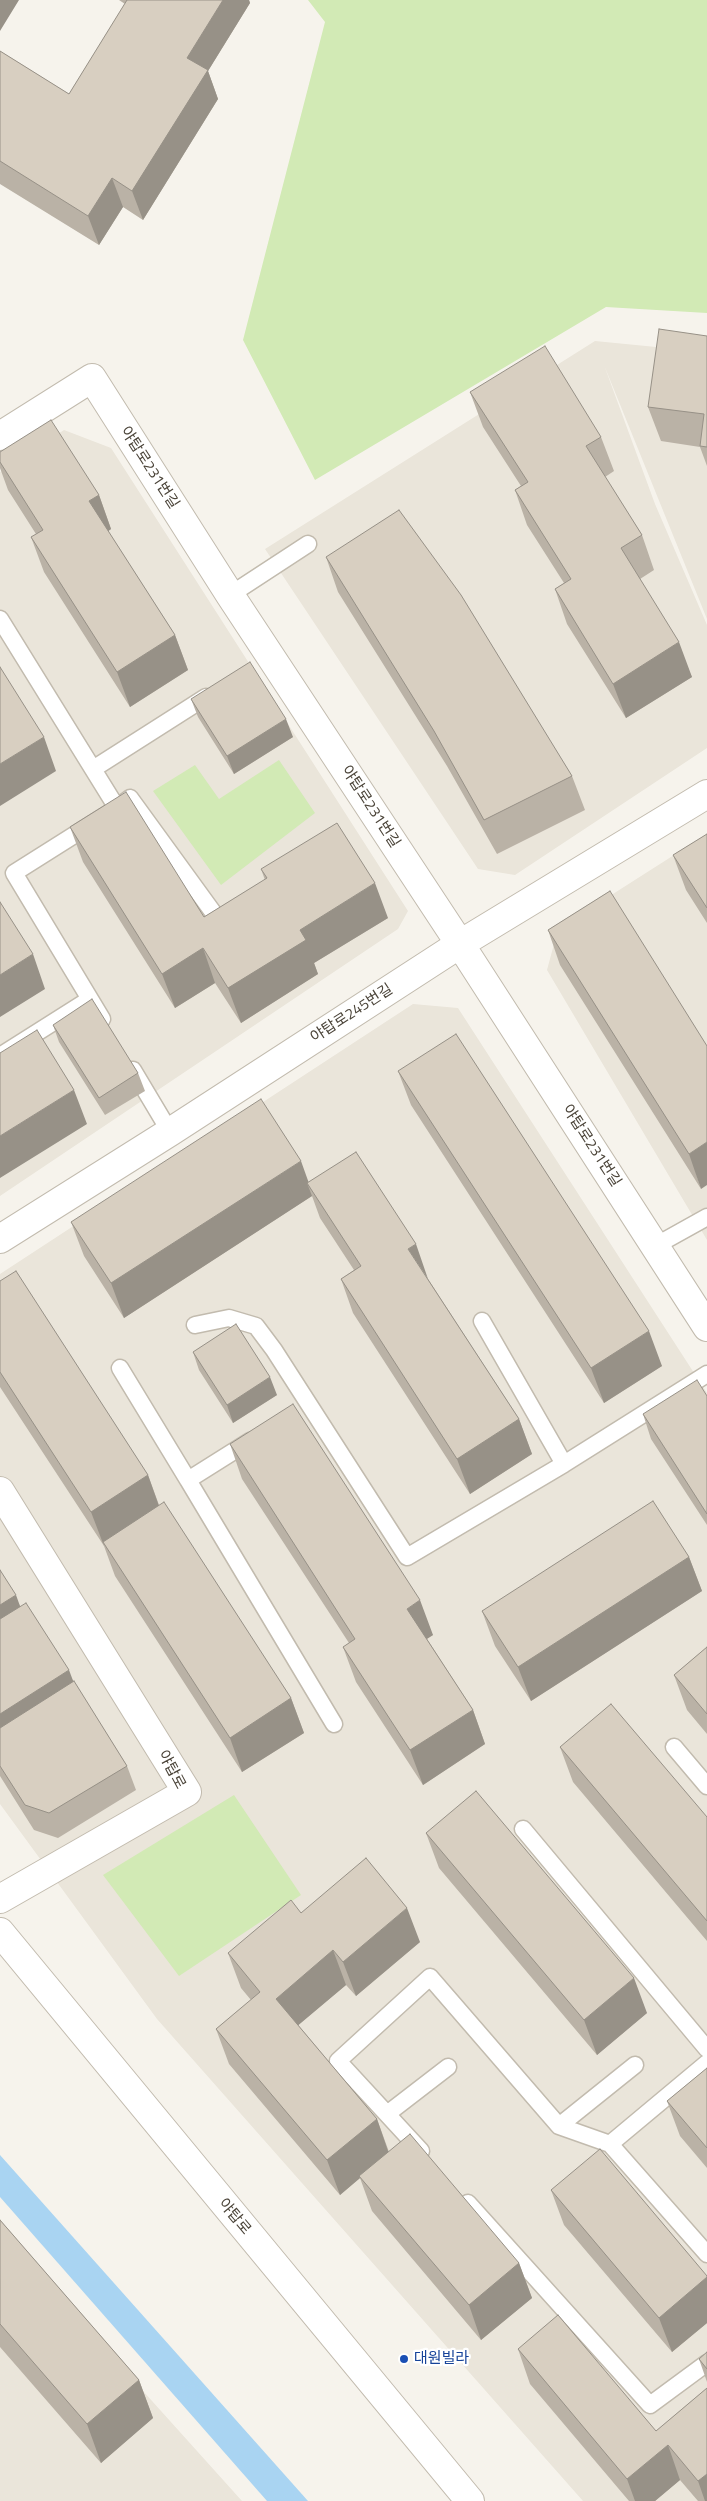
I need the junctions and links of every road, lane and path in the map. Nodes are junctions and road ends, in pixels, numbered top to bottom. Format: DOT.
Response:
graph roads {
  1 [pos="0,436"];
  2 [pos="308,544"];
  3 [pos="230,595"];
  4 [pos="0,619"];
  5 [pos="206,697"];
  6 [pos="93,769"];
  7 [pos="707,794"];
  8 [pos="117,808"];
  9 [pos="7,877"];
  10 [pos="238,915"];
  11 [pos="460,944"];
  12 [pos="90,999"];
  13 [pos="110,1032"];
  14 [pos="0,1056"];
  15 [pos="125,1057"];
  16 [pos="170,1132"];
  17 [pos="707,1217"];
  18 [pos="0,1239"];
  19 [pos="656,1246"];
  20 [pos="482,1322"];
  21 [pos="196,1325"];
  22 [pos="707,1327"];
  23 [pos="120,1368"];
  24 [pos="707,1374"];
  25 [pos="308,1403"];
  26 [pos="292,1413"];
  27 [pos="260,1434"];
  28 [pos="564,1464"];
  29 [pos="188,1480"];
  30 [pos="0,1491"];
  31 [pos="334,1724"];
  32 [pos="674,1747"];
  33 [pos="707,1786"];
  34 [pos="524,1829"];
  35 [pos="0,1900"];
  36 [pos="0,1932"];
  37 [pos="707,2049"];
  38 [pos="707,2063"];
  39 [pos="635,2065"];
  40 [pos="448,2067"];
  41 [pos="387,2114"];
  42 [pos="559,2126"];
  43 [pos="610,2144"];
  44 [pos="433,2165"];
  45 [pos="460,2194"];
  46 [pos="707,2254"];
  47 [pos="707,2363"];
  48 [pos="470,2501"];
  1 -- 3 [label="street, 야탑로231번길"];
  2 -- 3 [label="lane"];
  3 -- 11 [label="street, 야탑로231번길"];
  4 -- 6 [label="lane"];
  5 -- 6 [label="lane"];
  6 -- 8 [label="lane"];
  7 -- 11 [label="street, 야탑로245번길"];
  8 -- 9 [label="lane"];
  8 -- 10 [label="lane"];
  9 -- 12 [label="lane"];
  11 -- 16 [label="street, 야탑로245번길"];
  11 -- 19 [label="street, 야탑로231번길"];
  12 -- 13 [label="lane"];
  12 -- 14 [label="lane"];
  15 -- 16 [label="lane"];
  16 -- 18 [label="street, 야탑로245번길"];
  17 -- 19 [label="lane"];
  19 -- 22 [label="street, 야탑로231번길"];
  20 -- 28 [label="lane"];
  21 -- 25 [label="lane"];
  23 -- 29 [label="lane"];
  24 -- 28 [label="lane"];
  25 -- 26 [label="lane"];
  25 -- 28 [label="lane"];
  27 -- 29 [label="lane"];
  29 -- 31 [label="lane"];
  30 -- 35 [label="street, 야탑로"];
  32 -- 33 [label="lane"];
  34 -- 37 [label="lane"];
  36 -- 48 [label="street, 야탑로"];
  38 -- 43 [label="lane"];
  39 -- 42 [label="lane"];
  40 -- 41 [label="lane"];
  41 -- 42 [label="lane"];
  41 -- 44 [label="lane"];
  42 -- 43 [label="lane"];
  43 -- 46 [label="lane"];
  45 -- 47 [label="lane"];
}
